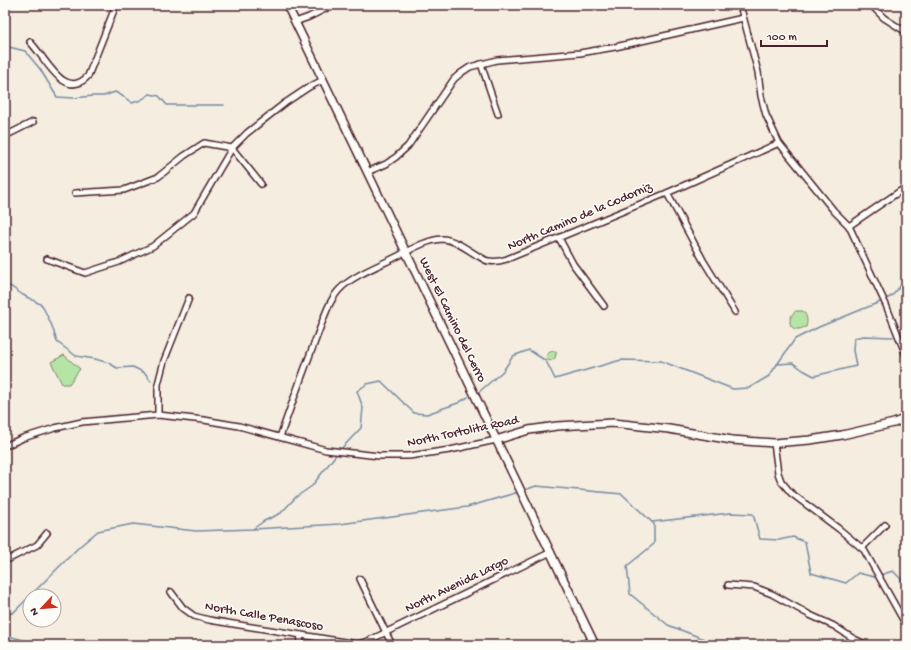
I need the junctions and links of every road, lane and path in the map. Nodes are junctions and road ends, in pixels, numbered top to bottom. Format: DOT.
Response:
graph roads {
  1 [pos="116,5"];
  2 [pos="287,5"];
  3 [pos="334,5"];
  4 [pos="740,5"];
  5 [pos="871,5"];
  6 [pos="743,18"];
  7 [pos="295,22"];
  8 [pos="906,32"];
  9 [pos="30,42"];
  10 [pos="481,64"];
  11 [pos="323,80"];
  12 [pos="498,114"];
  13 [pos="33,122"];
  14 [pos="5,136"];
  15 [pos="779,143"];
  16 [pos="232,148"];
  17 [pos="367,172"];
  18 [pos="261,184"];
  19 [pos="906,187"];
  20 [pos="75,193"];
  21 [pos="667,193"];
  22 [pos="849,226"];
  23 [pos="559,238"];
  24 [pos="406,252"];
  25 [pos="47,259"];
  26 [pos="189,298"];
  27 [pos="604,306"];
  28 [pos="735,312"];
  29 [pos="906,355"];
  30 [pos="158,415"];
  31 [pos="906,418"];
  32 [pos="280,437"];
  33 [pos="496,440"];
  34 [pos="774,443"];
  35 [pos="5,446"];
  36 [pos="885,525"];
  37 [pos="47,533"];
  38 [pos="862,548"];
  39 [pos="551,552"];
  40 [pos="5,561"];
  41 [pos="360,579"];
  42 [pos="728,585"];
  43 [pos="171,592"];
  44 [pos="906,625"];
  45 [pos="386,632"];
  46 [pos="301,635"];
  47 [pos="594,642"];
  48 [pos="300,645"];
  49 [pos="392,645"];
  50 [pos="581,645"];
  51 [pos="867,645"];
  1 -- 9 [label="street"];
  2 -- 7 [label="street, West El Camino del Cerro"];
  3 -- 7 [label="street"];
  4 -- 6 [label="street"];
  5 -- 8 [label="street"];
  6 -- 10 [label="street"];
  6 -- 15 [label="street"];
  7 -- 11 [label="street, West El Camino del Cerro"];
  10 -- 12 [label="street"];
  10 -- 17 [label="street"];
  11 -- 16 [label="street"];
  11 -- 17 [label="street, West El Camino del Cerro"];
  13 -- 14 [label="street"];
  15 -- 21 [label="street, North Camino de la Codorniz"];
  15 -- 22 [label="street"];
  16 -- 18 [label="street"];
  16 -- 20 [label="street"];
  16 -- 25 [label="street"];
  17 -- 24 [label="street, West El Camino del Cerro"];
  19 -- 22 [label="street"];
  21 -- 23 [label="street, North Camino de la Codorniz"];
  21 -- 28 [label="street"];
  22 -- 29 [label="street"];
  23 -- 24 [label="street, North Camino de la Codorniz"];
  23 -- 27 [label="street"];
  24 -- 32 [label="street, North Camino de la Codorniz"];
  24 -- 33 [label="street, West El Camino del Cerro"];
  26 -- 30 [label="street"];
  30 -- 32 [label="street, North Tortolita Road"];
  30 -- 35 [label="street, North Tortolita Road"];
  31 -- 34 [label="street, North Tortolita Road"];
  32 -- 33 [label="street, North Tortolita Road"];
  33 -- 34 [label="street, North Tortolita Road"];
  33 -- 39 [label="street, West El Camino del Cerro"];
  34 -- 38 [label="street"];
  36 -- 38 [label="street"];
  37 -- 40 [label="street"];
  38 -- 44 [label="street"];
  39 -- 45 [label="street, North Avenida Largo"];
  39 -- 47 [label="street, West El Camino del Cerro"];
  41 -- 45 [label="street"];
  42 -- 51 [label="street"];
  43 -- 46 [label="street, North Calle Penascoso"];
  45 -- 46 [label="street, North Calle Penascoso"];
  45 -- 49 [label="street"];
  46 -- 48 [label="street"];
  47 -- 50 [label="street"];
}
